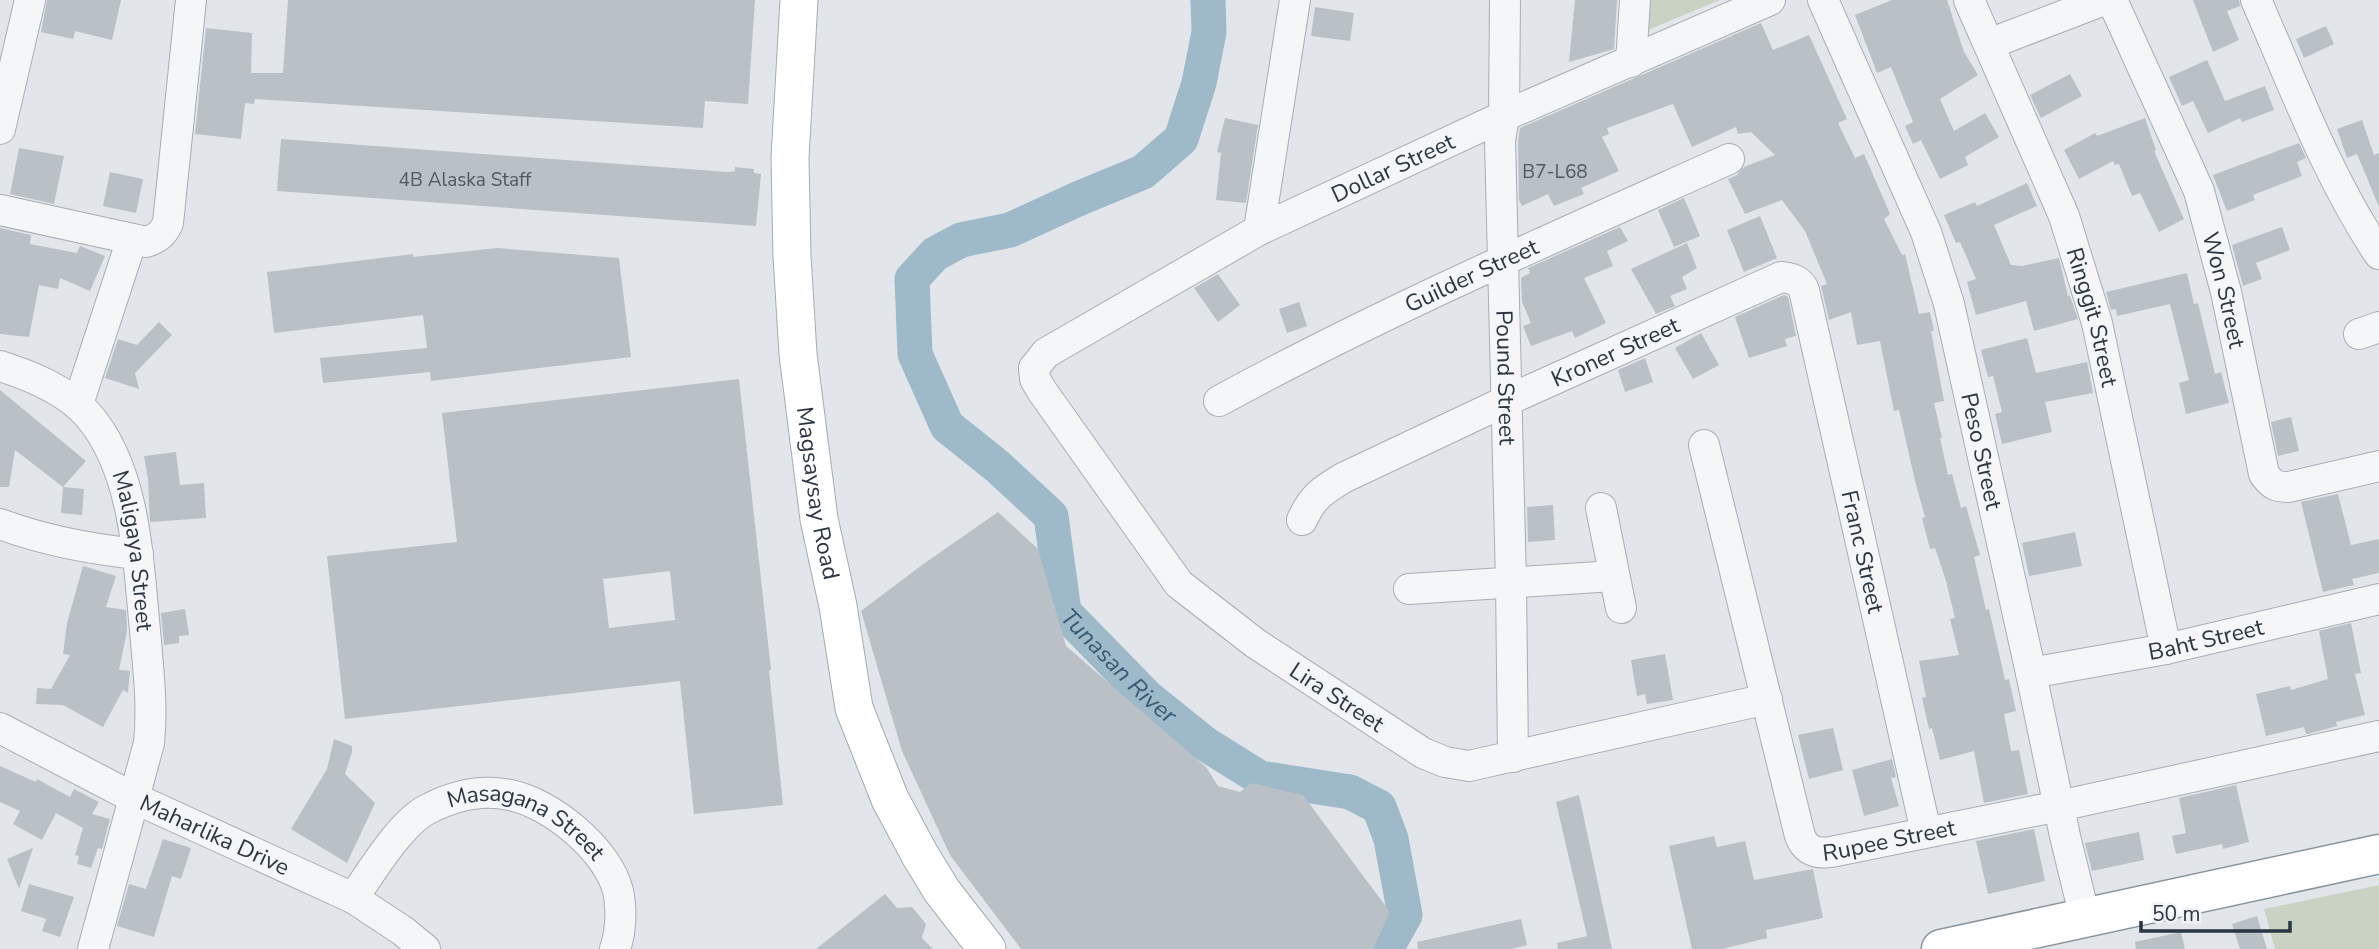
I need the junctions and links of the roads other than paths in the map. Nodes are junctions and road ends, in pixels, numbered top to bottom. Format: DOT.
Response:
graph roads {
  1 [pos="30,0"];
  2 [pos="191,0"];
  3 [pos="799,0"];
  4 [pos="1295,0"];
  5 [pos="1505,0"];
  6 [pos="1635,0"];
  7 [pos="1770,0"];
  8 [pos="1823,0"];
  9 [pos="1969,0"];
  10 [pos="2104,0"];
  11 [pos="2112,0"];
  12 [pos="2256,0"];
  13 [pos="1989,44"];
  14 [pos="1631,62"];
  15 [pos="1504,116"];
  16 [pos="0,129"];
  17 [pos="1729,159"];
  18 [pos="0,210"];
  19 [pos="1259,230"];
  20 [pos="132,239"];
  21 [pos="2379,254"];
  22 [pos="1501,261"];
  23 [pos="1793,278"];
  24 [pos="0,366"];
  25 [pos="1034,368"];
  26 [pos="1219,401"];
  27 [pos="1506,401"];
  28 [pos="78,404"];
  29 [pos="1704,445"];
  30 [pos="2379,466"];
  31 [pos="1601,508"];
  32 [pos="1302,520"];
  33 [pos="0,524"];
  34 [pos="138,554"];
  35 [pos="1614,576"];
  36 [pos="1511,582"];
  37 [pos="1409,589"];
  38 [pos="2379,599"];
  39 [pos="1621,608"];
  40 [pos="2166,649"];
  41 [pos="2031,673"];
  42 [pos="1767,699"];
  43 [pos="0,727"];
  44 [pos="2379,736"];
  45 [pos="1513,757"];
  46 [pos="134,798"];
  47 [pos="2059,806"];
  48 [pos="1926,832"];
  49 [pos="2379,853"];
  50 [pos="353,898"];
  51 [pos="2085,918"];
  52 [pos="93,949"];
  53 [pos="425,949"];
  54 [pos="615,949"];
  55 [pos="987,949"];
  56 [pos="1941,949"];
  1 -- 16 [label="street"];
  2 -- 20 [label="street"];
  3 -- 55 [label="main road, Magsaysay Road"];
  4 -- 19 [label="street"];
  5 -- 15 [label="street, Pound Street"];
  6 -- 14 [label="street"];
  7 -- 14 [label="street, Dollar Street"];
  8 -- 41 [label="street, Peso Street"];
  9 -- 13 [label="street, Ringgit Street"];
  10 -- 13 [label="street"];
  11 -- 30 [label="street, Won Street"];
  12 -- 21 [label="street"];
  13 -- 40 [label="street, Ringgit Street"];
  14 -- 15 [label="street, Dollar Street"];
  15 -- 19 [label="street, Dollar Street"];
  15 -- 22 [label="street, Pound Street"];
  17 -- 22 [label="street, Guilder Street"];
  18 -- 20 [label="street"];
  19 -- 25 [label="street, Dollar Street"];
  20 -- 28 [label="street"];
  22 -- 26 [label="street, Guilder Street"];
  22 -- 27 [label="street, Pound Street"];
  23 -- 27 [label="street, Kroner Street"];
  23 -- 48 [label="street, Franc Street"];
  24 -- 28 [label="street, Maligaya Street"];
  25 -- 45 [label="street, Lira Street"];
  27 -- 32 [label="street, Kroner Street"];
  27 -- 36 [label="street, Pound Street"];
  28 -- 34 [label="street, Maligaya Street"];
  29 -- 42 [label="street, Rupee Street"];
  31 -- 35 [label="street"];
  33 -- 34 [label="street"];
  34 -- 46 [label="street, Maligaya Street"];
  35 -- 36 [label="street"];
  35 -- 39 [label="street"];
  36 -- 37 [label="street"];
  36 -- 45 [label="street, Pound Street"];
  38 -- 40 [label="street, Baht Street"];
  40 -- 41 [label="street, Baht Street"];
  41 -- 47 [label="street, Peso Street"];
  42 -- 45 [label="street, Lira Street"];
  42 -- 48 [label="street, Rupee Street"];
  43 -- 46 [label="street, Maharlika Drive"];
  44 -- 47 [label="street, Rupee Street"];
  46 -- 50 [label="street, Maharlika Drive"];
  46 -- 52 [label="street, Maligaya Street"];
  47 -- 48 [label="street, Rupee Street"];
  47 -- 51 [label="street, Peso Street"];
  49 -- 51 [label="highway"];
  50 -- 53 [label="street, Maharlika Drive"];
  50 -- 54 [label="street, Masagana Street"];
  51 -- 56 [label="highway"];
}
